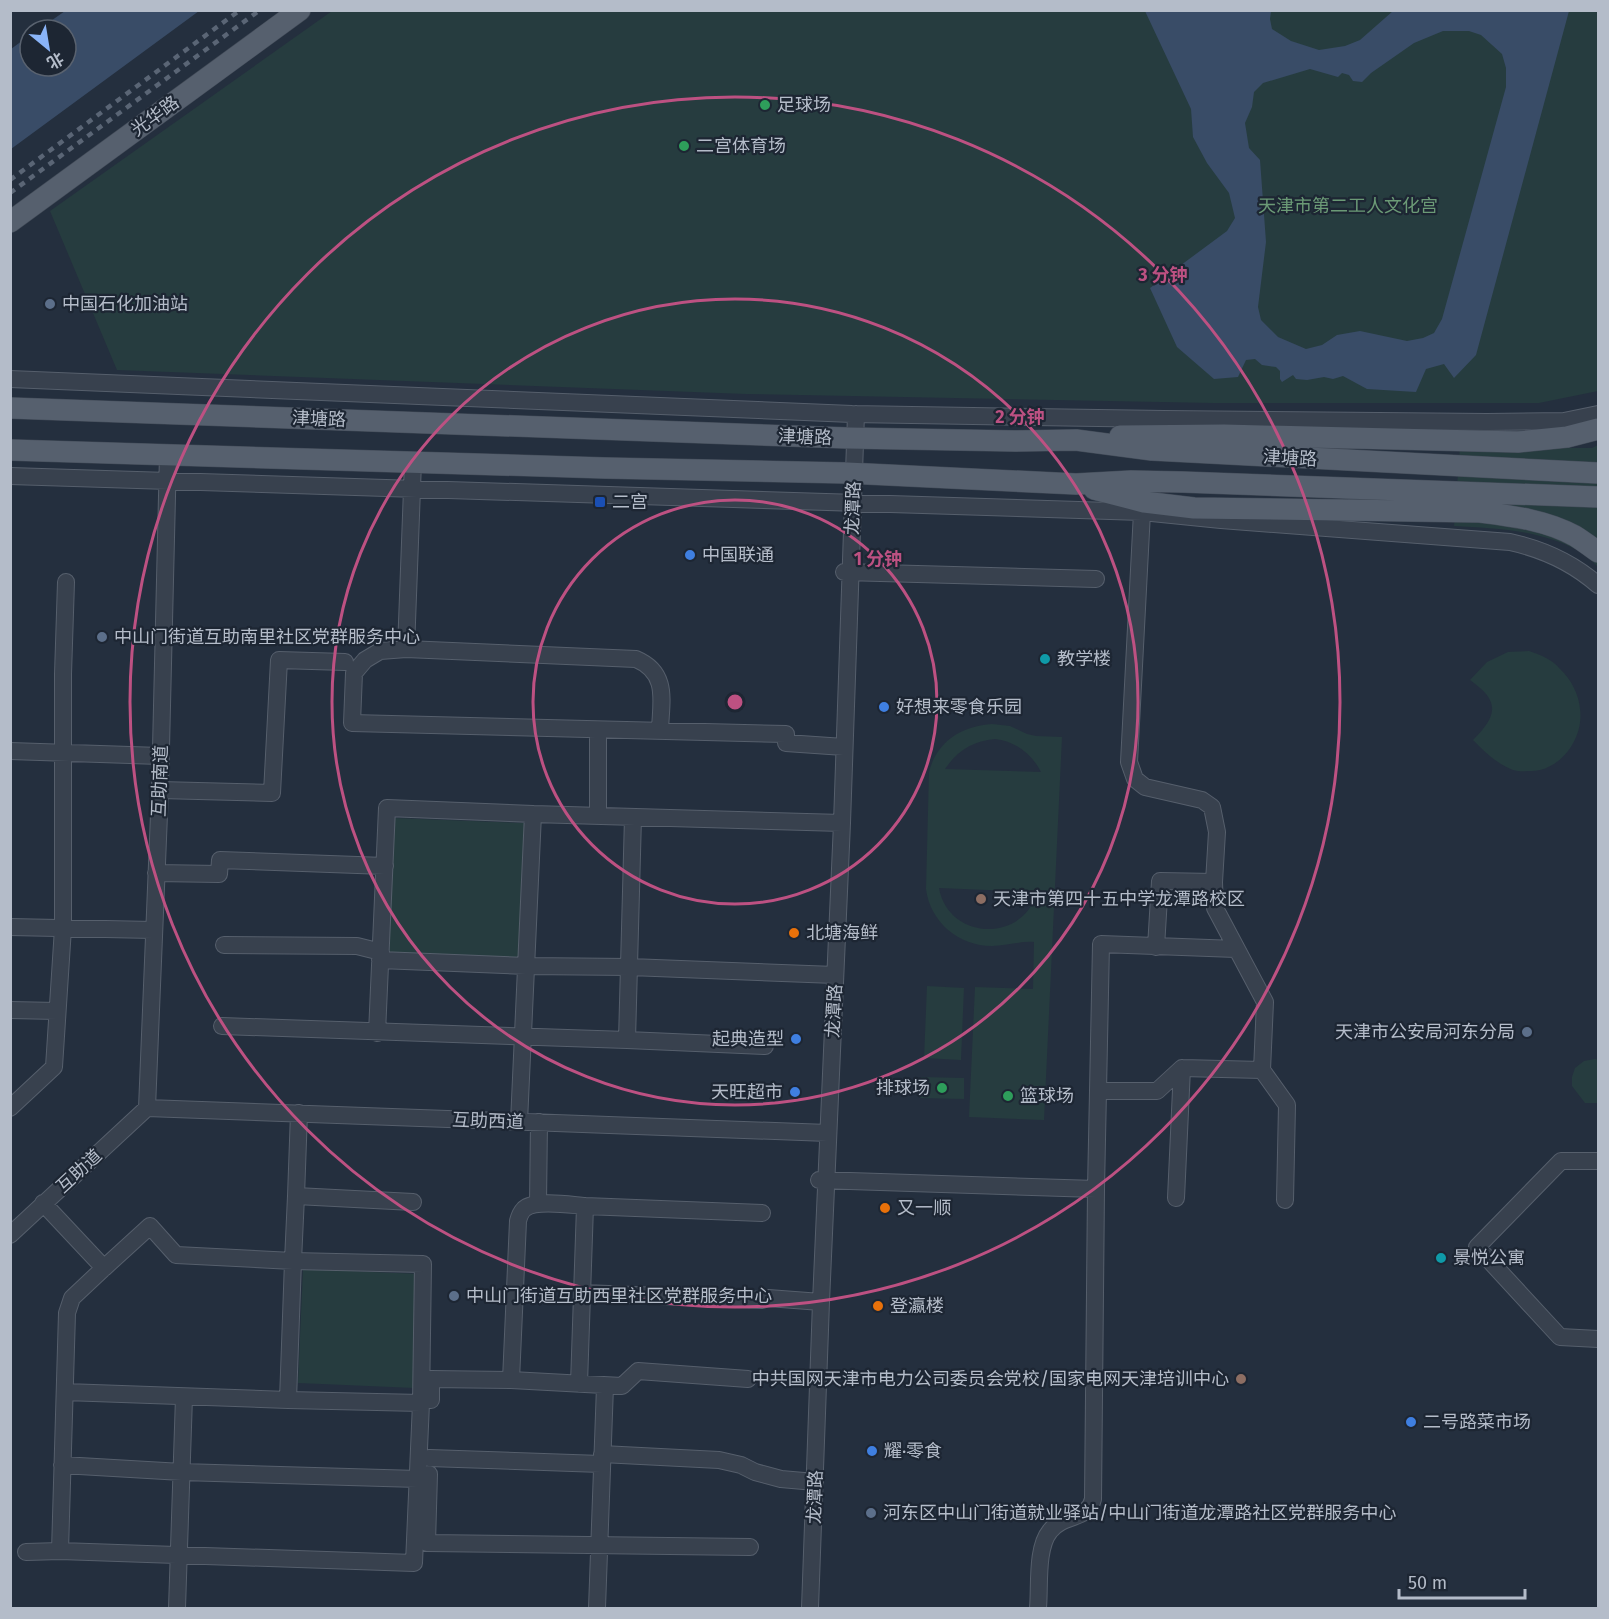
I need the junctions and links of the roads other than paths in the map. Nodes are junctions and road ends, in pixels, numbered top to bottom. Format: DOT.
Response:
graph roads {
  1 [pos="300,10"];
  2 [pos="10,222"];
  3 [pos="10,380"];
  4 [pos="10,408"];
  5 [pos="852,414"];
  6 [pos="1599,414"];
  7 [pos="1599,429"];
  8 [pos="852,438"];
  9 [pos="1076,440"];
  10 [pos="10,450"];
  11 [pos="168,454"];
  12 [pos="413,462"];
  13 [pos="851,473"];
  14 [pos="1599,473"];
  15 [pos="10,476"];
  16 [pos="168,481"];
  17 [pos="1076,484"];
  18 [pos="411,489"];
  19 [pos="1599,497"];
  20 [pos="850,504"];
  21 [pos="1143,507"];
  22 [pos="1599,552"];
  23 [pos="847,572"];
  24 [pos="1096,579"];
  25 [pos="66,582"];
  26 [pos="1599,585"];
  27 [pos="406,650"];
  28 [pos="345,662"];
  29 [pos="597,730"];
  30 [pos="660,730"];
  31 [pos="841,746"];
  32 [pos="10,751"];
  33 [pos="63,752"];
  34 [pos="160,756"];
  35 [pos="160,790"];
  36 [pos="534,814"];
  37 [pos="598,816"];
  38 [pos="633,817"];
  39 [pos="838,823"];
  40 [pos="385,866"];
  41 [pos="156,873"];
  42 [pos="1214,882"];
  43 [pos="10,927"];
  44 [pos="63,928"];
  45 [pos="153,930"];
  46 [pos="224,945"];
  47 [pos="1156,947"];
  48 [pos="1236,949"];
  49 [pos="381,956"];
  50 [pos="526,966"];
  51 [pos="630,967"];
  52 [pos="831,975"];
  53 [pos="10,1010"];
  54 [pos="57,1011"];
  55 [pos="222,1026"];
  56 [pos="377,1033"];
  57 [pos="524,1038"];
  58 [pos="627,1040"];
  59 [pos="765,1046"];
  60 [pos="1182,1068"];
  61 [pos="1262,1070"];
  62 [pos="1098,1091"];
  63 [pos="10,1108"];
  64 [pos="147,1108"];
  65 [pos="299,1113"];
  66 [pos="519,1122"];
  67 [pos="539,1122"];
  68 [pos="825,1133"];
  69 [pos="1599,1161"];
  70 [pos="823,1180"];
  71 [pos="1096,1189"];
  72 [pos="296,1196"];
  73 [pos="1176,1198"];
  74 [pos="1285,1200"];
  75 [pos="413,1202"];
  76 [pos="43,1203"];
  77 [pos="538,1203"];
  78 [pos="585,1206"];
  79 [pos="762,1213"];
  80 [pos="10,1235"];
  81 [pos="293,1262"];
  82 [pos="104,1268"];
  83 [pos="583,1293"];
  84 [pos="817,1301"];
  85 [pos="1599,1339"];
  86 [pos="748,1378"];
  87 [pos="511,1380"];
  88 [pos="579,1384"];
  89 [pos="605,1386"];
  90 [pos="65,1392"];
  91 [pos="184,1397"];
  92 [pos="288,1400"];
  93 [pos="421,1403"];
  94 [pos="429,1458"];
  95 [pos="601,1459"];
  96 [pos="62,1465"];
  97 [pos="182,1472"];
  98 [pos="418,1479"];
  99 [pos="812,1481"];
  100 [pos="600,1545"];
  101 [pos="750,1547"];
  102 [pos="60,1551"];
  103 [pos="26,1552"];
  104 [pos="179,1555"];
  105 [pos="177,1608"];
  106 [pos="597,1608"];
  107 [pos="804,1608"];
  108 [pos="810,1608"];
  109 [pos="1038,1608"];
  1 -- 2 [label="main road, 光华路"];
  3 -- 5 [label="street"];
  4 -- 8 [label="main road, 津塘路"];
  5 -- 6 [label="street"];
  5 -- 8 [label="street, 龙潭路"];
  7 -- 9 [label="main road"];
  8 -- 9 [label="main road, 津塘路"];
  8 -- 13 [label="street, 龙潭路"];
  9 -- 14 [label="main road, 津塘路"];
  10 -- 11 [label="main road, 津塘路"];
  11 -- 12 [label="main road, 津塘路"];
  11 -- 16 [label="street, 互助南道"];
  12 -- 13 [label="main road, 津塘路"];
  12 -- 18 [label="street"];
  13 -- 17 [label="main road, 津塘路"];
  13 -- 20 [label="street, 龙潭路"];
  15 -- 16 [label="street"];
  16 -- 18 [label="street"];
  16 -- 34 [label="street, 互助南道"];
  17 -- 19 [label="main road, 津塘路"];
  17 -- 21 [label="main road"];
  18 -- 20 [label="street"];
  18 -- 27 [label="street"];
  20 -- 21 [label="street"];
  20 -- 23 [label="street, 龙潭路"];
  21 -- 22 [label="main road"];
  21 -- 26 [label="street"];
  21 -- 42 [label="street"];
  23 -- 24 [label="street"];
  23 -- 31 [label="street, 龙潭路"];
  25 -- 33 [label="street"];
  27 -- 29 [label="street"];
  27 -- 30 [label="street"];
  28 -- 35 [label="street"];
  29 -- 30 [label="street"];
  29 -- 37 [label="street"];
  30 -- 31 [label="street"];
  31 -- 39 [label="street, 龙潭路"];
  32 -- 33 [label="street"];
  33 -- 34 [label="street"];
  33 -- 44 [label="street"];
  34 -- 35 [label="street, 互助南道"];
  35 -- 41 [label="street, 互助南道"];
  36 -- 37 [label="street"];
  36 -- 40 [label="street"];
  36 -- 50 [label="street"];
  37 -- 38 [label="street"];
  38 -- 39 [label="street"];
  38 -- 51 [label="street"];
  39 -- 52 [label="street, 龙潭路"];
  40 -- 41 [label="street"];
  40 -- 49 [label="street"];
  41 -- 45 [label="street, 互助南道"];
  42 -- 47 [label="street"];
  42 -- 48 [label="street"];
  43 -- 44 [label="street"];
  44 -- 45 [label="street"];
  44 -- 54 [label="street"];
  45 -- 64 [label="street, 互助南道"];
  46 -- 49 [label="street"];
  47 -- 48 [label="street"];
  47 -- 62 [label="street"];
  48 -- 61 [label="street"];
  49 -- 50 [label="street"];
  49 -- 56 [label="street"];
  50 -- 51 [label="street"];
  50 -- 57 [label="street"];
  51 -- 52 [label="street"];
  51 -- 58 [label="street"];
  52 -- 68 [label="street, 龙潭路"];
  53 -- 54 [label="street"];
  54 -- 63 [label="street"];
  55 -- 56 [label="street"];
  56 -- 57 [label="street"];
  57 -- 58 [label="street"];
  57 -- 66 [label="street"];
  58 -- 59 [label="street"];
  60 -- 61 [label="street"];
  60 -- 62 [label="street"];
  60 -- 73 [label="street"];
  61 -- 74 [label="street"];
  62 -- 71 [label="street"];
  64 -- 65 [label="street, 互助西道"];
  64 -- 76 [label="street, 互助道"];
  65 -- 66 [label="street, 互助西道"];
  65 -- 72 [label="street"];
  66 -- 67 [label="street, 互助西道"];
  67 -- 68 [label="street, 互助西道"];
  67 -- 77 [label="street"];
  68 -- 70 [label="street, 龙潭路"];
  69 -- 85 [label="street"];
  70 -- 71 [label="street"];
  70 -- 84 [label="street, 龙潭路"];
  71 -- 109 [label="street"];
  72 -- 75 [label="street"];
  72 -- 81 [label="street"];
  76 -- 80 [label="street, 互助道"];
  76 -- 82 [label="street"];
  77 -- 78 [label="street"];
  77 -- 87 [label="street"];
  78 -- 79 [label="street"];
  78 -- 83 [label="street"];
  81 -- 82 [label="street"];
  81 -- 92 [label="street"];
  81 -- 93 [label="street"];
  82 -- 90 [label="street"];
  83 -- 84 [label="street"];
  83 -- 88 [label="street"];
  84 -- 99 [label="street, 龙潭路"];
  86 -- 89 [label="street"];
  87 -- 88 [label="street"];
  87 -- 94 [label="street"];
  88 -- 89 [label="street"];
  89 -- 95 [label="street"];
  90 -- 91 [label="street"];
  90 -- 96 [label="street"];
  91 -- 92 [label="street"];
  91 -- 97 [label="street"];
  92 -- 93 [label="street"];
  93 -- 98 [label="street"];
  94 -- 95 [label="street"];
  94 -- 100 [label="street"];
  95 -- 99 [label="street"];
  95 -- 100 [label="street"];
  96 -- 97 [label="street"];
  96 -- 102 [label="street"];
  97 -- 98 [label="street"];
  97 -- 104 [label="street"];
  98 -- 104 [label="street"];
  99 -- 107 [label="street, 龙潭路"];
  99 -- 108 [label="street, 龙潭路"];
  100 -- 101 [label="street"];
  100 -- 106 [label="street"];
  102 -- 103 [label="street"];
  102 -- 104 [label="street"];
  104 -- 105 [label="street"];
}
